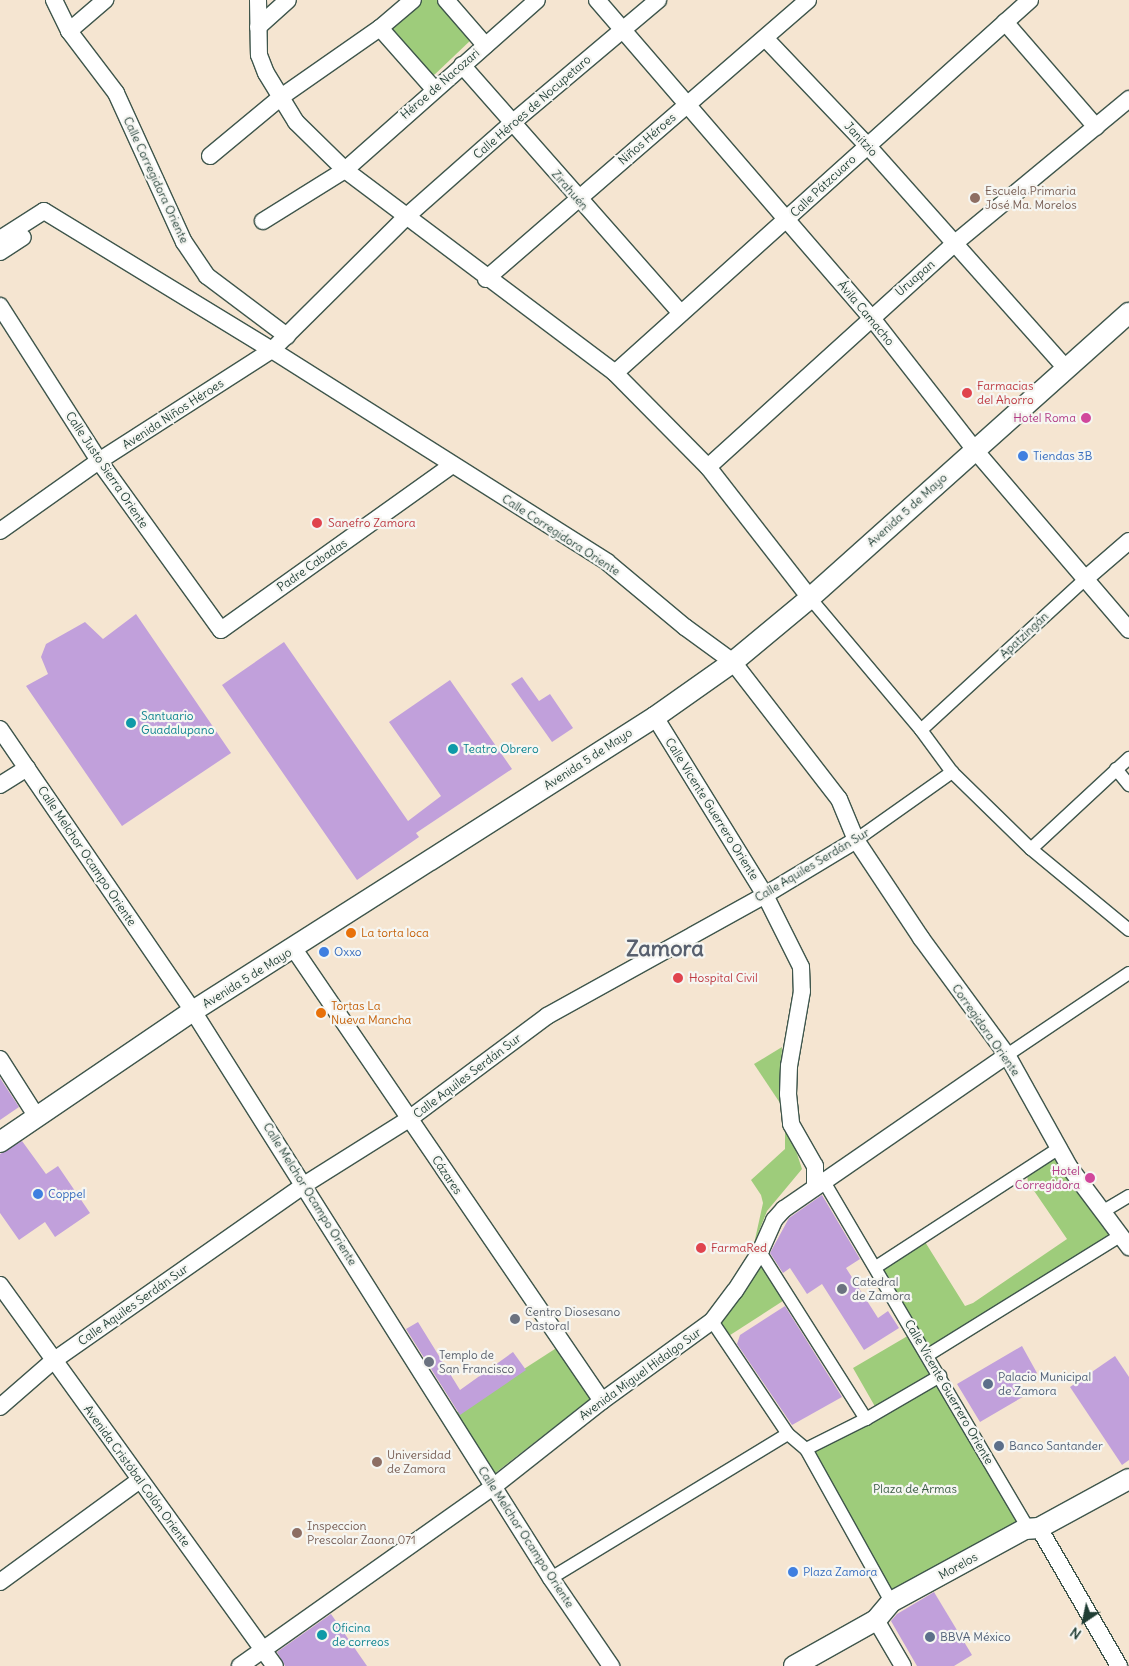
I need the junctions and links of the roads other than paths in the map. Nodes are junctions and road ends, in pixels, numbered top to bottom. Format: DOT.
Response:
graph roads {
  1 [pos="54,0"];
  2 [pos="105,0"];
  3 [pos="258,0"];
  4 [pos="288,0"];
  5 [pos="446,0"];
  6 [pos="537,0"];
  7 [pos="597,0"];
  8 [pos="658,0"];
  9 [pos="808,0"];
  10 [pos="1030,0"];
  11 [pos="405,2"];
  12 [pos="1005,22"];
  13 [pos="258,27"];
  14 [pos="380,28"];
  15 [pos="623,29"];
  16 [pos="69,31"];
  17 [pos="765,38"];
  18 [pos="485,45"];
  19 [pos="462,65"];
  20 [pos="434,89"];
  21 [pos="281,97"];
  22 [pos="1129,99"];
  23 [pos="685,106"];
  24 [pos="512,122"];
  25 [pos="1096,128"];
  26 [pos="867,145"];
  27 [pos="210,156"];
  28 [pos="345,170"];
  29 [pos="578,200"];
  30 [pos="407,216"];
  31 [pos="55,217"];
  32 [pos="786,220"];
  33 [pos="263,222"];
  34 [pos="0,239"];
  35 [pos="955,243"];
  36 [pos="0,252"];
  37 [pos="486,279"];
  38 [pos="0,306"];
  39 [pos="681,313"];
  40 [pos="1129,313"];
  41 [pos="871,317"];
  42 [pos="287,336"];
  43 [pos="272,350"];
  44 [pos="1065,367"];
  45 [pos="616,373"];
  46 [pos="974,448"];
  47 [pos="99,461"];
  48 [pos="452,465"];
  49 [pos="708,467"];
  50 [pos="0,531"];
  51 [pos="1129,541"];
  52 [pos="1085,579"];
  53 [pos="810,598"];
  54 [pos="220,630"];
  55 [pos="1129,630"];
  56 [pos="733,662"];
  57 [pos="655,717"];
  58 [pos="0,729"];
  59 [pos="921,730"];
  60 [pos="1129,758"];
  61 [pos="27,768"];
  62 [pos="1116,769"];
  63 [pos="952,772"];
  64 [pos="1129,785"];
  65 [pos="0,786"];
  66 [pos="856,840"];
  67 [pos="1031,849"];
  68 [pos="765,895"];
  69 [pos="1129,930"];
  70 [pos="294,949"];
  71 [pos="1129,973"];
  72 [pos="194,1011"];
  73 [pos="1006,1054"];
  74 [pos="0,1059"];
  75 [pos="37,1118"];
  76 [pos="409,1119"];
  77 [pos="0,1142"];
  78 [pos="1059,1148"];
  79 [pos="819,1184"];
  80 [pos="304,1185"];
  81 [pos="1129,1196"];
  82 [pos="1102,1212"];
  83 [pos="1125,1241"];
  84 [pos="760,1252"];
  85 [pos="876,1267"];
  86 [pos="0,1285"];
  87 [pos="712,1321"];
  88 [pos="928,1354"];
  89 [pos="53,1361"];
  90 [pos="940,1376"];
  91 [pos="602,1401"];
  92 [pos="0,1407"];
  93 [pos="866,1419"];
  94 [pos="788,1434"];
  95 [pos="806,1449"];
  96 [pos="1129,1479"];
  97 [pos="140,1480"];
  98 [pos="493,1487"];
  99 [pos="1034,1528"];
  100 [pos="551,1578"];
  101 [pos="0,1582"];
  102 [pos="891,1602"];
  103 [pos="876,1620"];
  104 [pos="264,1652"];
  105 [pos="240,1666"];
  106 [pos="275,1666"];
  107 [pos="611,1666"];
  108 [pos="794,1666"];
  109 [pos="903,1666"];
  110 [pos="1119,1666"];
  1 -- 16 [label="street, Calle Corregidora Oriente"];
  2 -- 16 [label="street"];
  3 -- 13 [label="street"];
  4 -- 13 [label="street"];
  5 -- 18 [label="street"];
  6 -- 18 [label="street, Héroe de Nacozari"];
  7 -- 15 [label="street, Ávila Camacho"];
  8 -- 15 [label="street, Calle Héroes de Nocupetaro"];
  9 -- 17 [label="street, Niños Héroes"];
  10 -- 12 [label="street, Calle Pátzcuaro"];
  11 -- 14 [label="street"];
  12 -- 25 [label="street"];
  12 -- 26 [label="street, Calle Pátzcuaro"];
  13 -- 21 [label="street"];
  14 -- 20 [label="street"];
  14 -- 21 [label="street"];
  15 -- 23 [label="street, Ávila Camacho"];
  15 -- 24 [label="street, Calle Héroes de Nocupetaro"];
  16 -- 42 [label="street, Calle Corregidora Oriente"];
  17 -- 23 [label="street, Niños Héroes"];
  17 -- 26 [label="street, Janitzio"];
  18 -- 19 [label="street, Héroe de Nacozari"];
  19 -- 20 [label="street, Héroe de Nacozari"];
  19 -- 24 [label="street, Zirahuén"];
  20 -- 28 [label="street, Héroe de Nacozari"];
  21 -- 27 [label="street"];
  21 -- 28 [label="street"];
  22 -- 25 [label="street, Uruapan"];
  23 -- 29 [label="street, Niños Héroes"];
  23 -- 32 [label="street, Ávila Camacho"];
  24 -- 29 [label="street, Zirahuén"];
  24 -- 30 [label="street, Calle Héroes de Nocupetaro"];
  25 -- 35 [label="street, Uruapan"];
  26 -- 32 [label="street, Calle Pátzcuaro"];
  26 -- 35 [label="street, Janitzio"];
  28 -- 30 [label="street"];
  28 -- 33 [label="street, Héroe de Nacozari"];
  29 -- 37 [label="street, Niños Héroes"];
  29 -- 39 [label="street, Zirahuén"];
  30 -- 37 [label="street"];
  30 -- 42 [label="street"];
  31 -- 34 [label="street"];
  31 -- 36 [label="street"];
  31 -- 43 [label="street, Calle Corregidora Oriente"];
  32 -- 39 [label="street, Calle Pátzcuaro"];
  32 -- 41 [label="street, Ávila Camacho"];
  35 -- 41 [label="street, Uruapan"];
  35 -- 44 [label="street, Janitzio"];
  37 -- 45 [label="street"];
  38 -- 47 [label="street, Calle Justo Sierra Oriente"];
  39 -- 45 [label="street, Calle Pátzcuaro"];
  40 -- 44 [label="street, Avenida 5 de Mayo"];
  41 -- 46 [label="street, Ávila Camacho"];
  41 -- 49 [label="street, Uruapan"];
  42 -- 43 [label="street"];
  43 -- 47 [label="street, Avenida Niños Héroes"];
  43 -- 48 [label="street, Calle Corregidora Oriente"];
  44 -- 46 [label="street, Avenida 5 de Mayo"];
  45 -- 49 [label="street"];
  46 -- 52 [label="street, Ávila Camacho"];
  46 -- 53 [label="street, Avenida 5 de Mayo"];
  47 -- 50 [label="street, Avenida Niños Héroes"];
  47 -- 54 [label="street, Calle Justo Sierra Oriente"];
  48 -- 54 [label="street, Padre Cabadas"];
  48 -- 56 [label="street, Calle Corregidora Oriente"];
  49 -- 53 [label="street"];
  51 -- 52 [label="street, Apatzingán"];
  52 -- 55 [label="street, Ávila Camacho"];
  52 -- 59 [label="street, Apatzingán"];
  53 -- 56 [label="street, Avenida 5 de Mayo"];
  53 -- 59 [label="street"];
  56 -- 57 [label="street, Avenida 5 de Mayo"];
  56 -- 66 [label="street, Calle Corregidora Oriente"];
  57 -- 68 [label="street, Calle Vicente Guerrero Oriente"];
  57 -- 70 [label="street, Avenida 5 de Mayo"];
  58 -- 61 [label="street, Calle Melchor Ocampo Oriente"];
  59 -- 63 [label="street"];
  60 -- 62 [label="street"];
  61 -- 65 [label="street"];
  61 -- 72 [label="street, Calle Melchor Ocampo Oriente"];
  62 -- 64 [label="street"];
  62 -- 67 [label="street"];
  63 -- 66 [label="street, Calle Aquiles Serdán Sur"];
  63 -- 67 [label="street"];
  66 -- 68 [label="street, Calle Aquiles Serdán Sur"];
  66 -- 73 [label="street, Corregidora Oriente"];
  67 -- 69 [label="street"];
  68 -- 76 [label="street, Calle Aquiles Serdán Sur"];
  68 -- 79 [label="street, Calle Vicente Guerrero Oriente"];
  70 -- 72 [label="street, Avenida 5 de Mayo"];
  70 -- 76 [label="street, Cázares"];
  71 -- 73 [label="street"];
  72 -- 75 [label="street, Avenida 5 de Mayo"];
  72 -- 80 [label="street, Calle Melchor Ocampo Oriente"];
  73 -- 78 [label="street, Corregidora Oriente"];
  73 -- 79 [label="street, Avenida Miguel Hidalgo Sur"];
  74 -- 75 [label="street"];
  75 -- 77 [label="street, Avenida 5 de Mayo"];
  76 -- 80 [label="street, Calle Aquiles Serdán Sur"];
  76 -- 91 [label="street, Cázares"];
  78 -- 82 [label="street, Corregidora Oriente"];
  78 -- 85 [label="street"];
  79 -- 84 [label="street, Avenida Miguel Hidalgo Sur"];
  79 -- 85 [label="street, Calle Vicente Guerrero Oriente"];
  80 -- 89 [label="street, Calle Aquiles Serdán Sur"];
  80 -- 98 [label="street, Calle Melchor Ocampo Oriente"];
  81 -- 82 [label="street"];
  82 -- 83 [label="street, Corregidora Oriente"];
  83 -- 88 [label="street"];
  84 -- 87 [label="street, Avenida Miguel Hidalgo Sur"];
  84 -- 93 [label="street"];
  85 -- 88 [label="street, Calle Vicente Guerrero Oriente"];
  86 -- 89 [label="street, Avenida Cristóbal Colón Oriente"];
  87 -- 91 [label="street, Avenida Miguel Hidalgo Sur"];
  87 -- 94 [label="street"];
  88 -- 90 [label="street, Calle Vicente Guerrero Oriente"];
  89 -- 92 [label="street, Calle Aquiles Serdán Sur"];
  89 -- 97 [label="street, Avenida Cristóbal Colón Oriente"];
  90 -- 93 [label="street"];
  90 -- 99 [label="street, Calle Vicente Guerrero Oriente"];
  91 -- 98 [label="street, Avenida Miguel Hidalgo Sur"];
  93 -- 95 [label="street"];
  94 -- 95 [label="street"];
  94 -- 100 [label="street"];
  95 -- 102 [label="street"];
  96 -- 99 [label="street, Morelos"];
  97 -- 101 [label="street"];
  97 -- 104 [label="street, Avenida Cristóbal Colón Oriente"];
  98 -- 100 [label="street, Calle Melchor Ocampo Oriente"];
  98 -- 104 [label="street, Avenida Miguel Hidalgo Sur"];
  99 -- 102 [label="street, Morelos"];
  99 -- 110 [label="street, Calle Vicente Guerrero Oriente"];
  100 -- 107 [label="street, Calle Melchor Ocampo Oriente"];
  102 -- 103 [label="street, Morelos"];
  103 -- 108 [label="street, Morelos"];
  103 -- 109 [label="street"];
  104 -- 105 [label="street, Avenida Miguel Hidalgo Sur"];
  104 -- 106 [label="street, Avenida Cristóbal Colón Oriente"];
}
